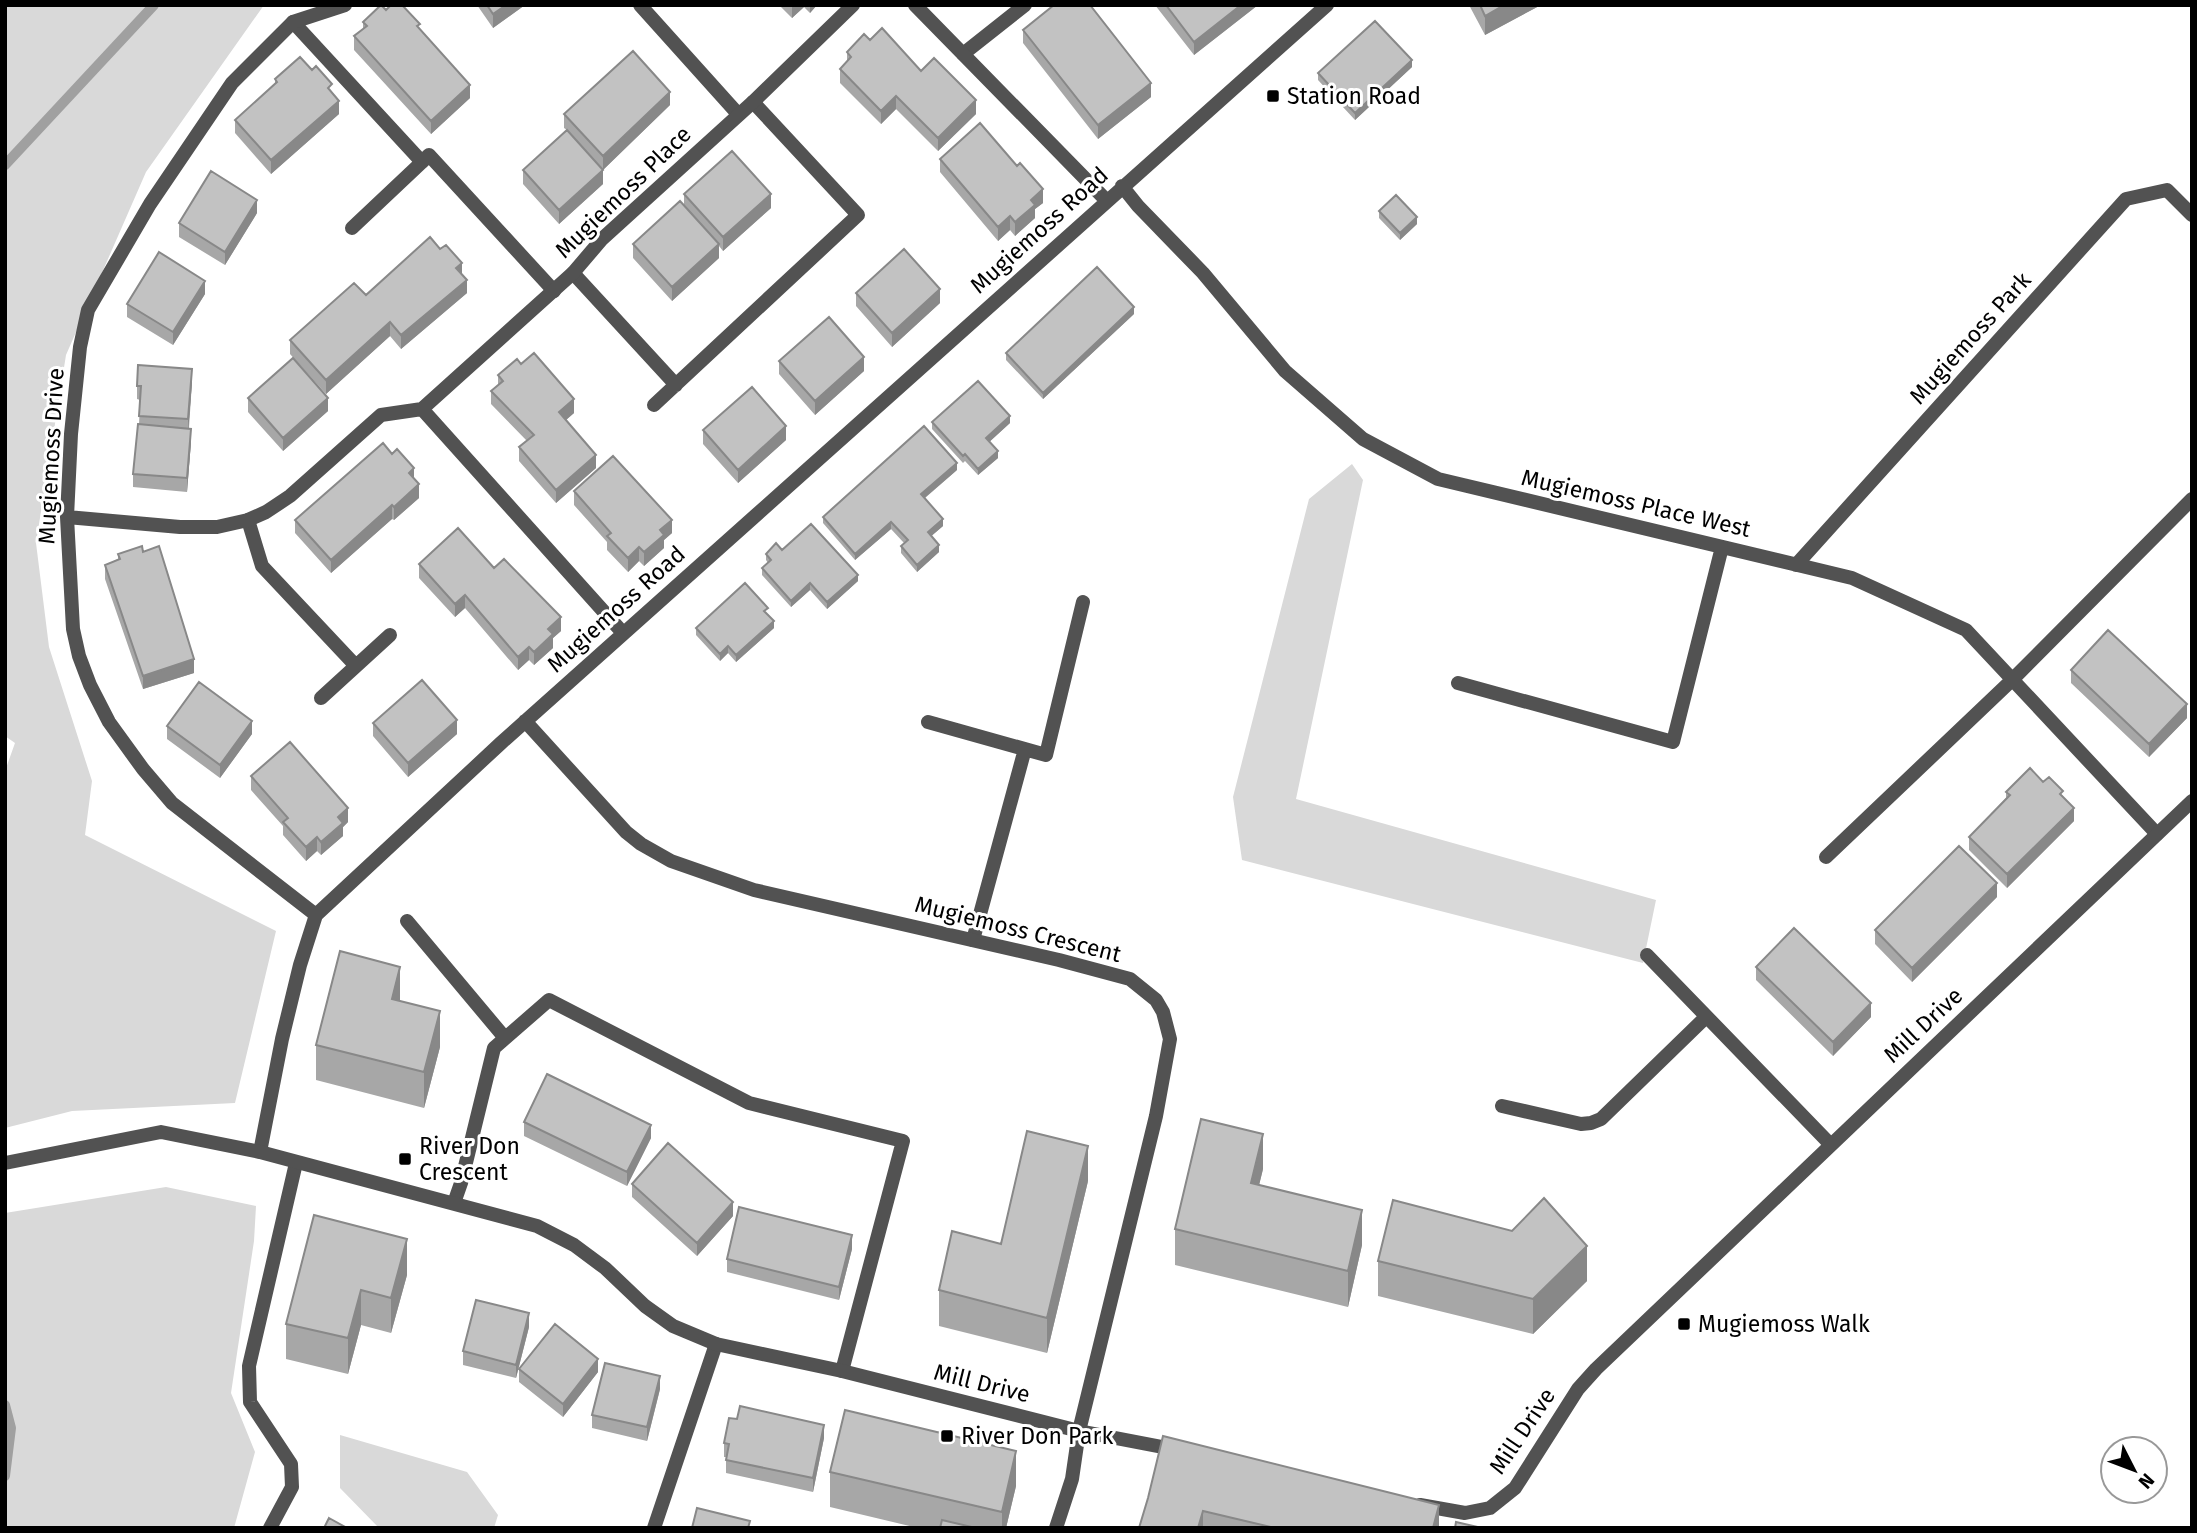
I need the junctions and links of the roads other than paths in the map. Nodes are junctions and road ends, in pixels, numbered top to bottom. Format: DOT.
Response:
graph roads {
  1 [pos="345,5"];
  2 [pos="640,5"];
  3 [pos="853,5"];
  4 [pos="915,5"];
  5 [pos="1024,5"];
  6 [pos="1327,5"];
  7 [pos="293,22"];
  8 [pos="963,54"];
  9 [pos="753,102"];
  10 [pos="738,114"];
  11 [pos="422,162"];
  12 [pos="1122,186"];
  13 [pos="1106,200"];
  14 [pos="2192,215"];
  15 [pos="352,228"];
  16 [pos="573,273"];
  17 [pos="554,291"];
  18 [pos="676,384"];
  19 [pos="654,405"];
  20 [pos="422,409"];
  21 [pos="2192,499"];
  22 [pos="67,517"];
  23 [pos="247,520"];
  24 [pos="1722,547"];
  25 [pos="1796,565"];
  26 [pos="1083,602"];
  27 [pos="623,633"];
  28 [pos="390,635"];
  29 [pos="356,666"];
  30 [pos="2012,680"];
  31 [pos="1458,683"];
  32 [pos="320,698"];
  33 [pos="525,721"];
  34 [pos="928,722"];
  35 [pos="1026,749"];
  36 [pos="2192,800"];
  37 [pos="2157,834"];
  38 [pos="1826,858"];
  39 [pos="316,915"];
  40 [pos="407,921"];
  41 [pos="973,940"];
  42 [pos="1647,956"];
  43 [pos="1706,1017"];
  44 [pos="505,1038"];
  45 [pos="1502,1106"];
  46 [pos="1830,1144"];
  47 [pos="260,1152"];
  48 [pos="5,1163"];
  49 [pos="296,1163"];
  50 [pos="454,1203"];
  51 [pos="716,1344"];
  52 [pos="842,1371"];
  53 [pos="1079,1431"];
  54 [pos="1193,1453"];
  55 [pos="1405,1502"];
  56 [pos="270,1528"];
  57 [pos="654,1528"];
  58 [pos="1056,1528"];
  1 -- 7 [label="street, Mugiemoss Drive"];
  2 -- 10 [label="street"];
  3 -- 9 [label="street, Mugiemoss Place"];
  4 -- 8 [label="street"];
  5 -- 8 [label="street"];
  6 -- 12 [label="street, Mugiemoss Road"];
  7 -- 11 [label="street"];
  7 -- 22 [label="street, Mugiemoss Drive"];
  8 -- 13 [label="street"];
  9 -- 10 [label="street, Mugiemoss Place"];
  9 -- 18 [label="street"];
  10 -- 16 [label="street, Mugiemoss Place"];
  11 -- 15 [label="street"];
  11 -- 17 [label="street"];
  12 -- 13 [label="street, Mugiemoss Road"];
  12 -- 24 [label="street, Mugiemoss Place West"];
  13 -- 27 [label="street, Mugiemoss Road"];
  14 -- 25 [label="street, Mugiemoss Park"];
  16 -- 17 [label="street, Mugiemoss Place"];
  16 -- 18 [label="street"];
  17 -- 20 [label="street, Mugiemoss Place"];
  18 -- 19 [label="street"];
  20 -- 23 [label="street"];
  20 -- 27 [label="street"];
  21 -- 30 [label="street"];
  22 -- 23 [label="street"];
  22 -- 39 [label="street, Mugiemoss Drive"];
  23 -- 29 [label="street"];
  24 -- 25 [label="street, Mugiemoss Place West"];
  24 -- 31 [label="street"];
  25 -- 30 [label="street, Mugiemoss Place West"];
  26 -- 35 [label="street"];
  27 -- 33 [label="street, Mugiemoss Road"];
  28 -- 29 [label="street"];
  29 -- 32 [label="street"];
  30 -- 37 [label="street, Mugiemoss Place West"];
  30 -- 38 [label="street"];
  33 -- 39 [label="street, Mugiemoss Road"];
  33 -- 41 [label="street, Mugiemoss Crescent"];
  34 -- 35 [label="street"];
  35 -- 41 [label="street"];
  36 -- 37 [label="street, Mill Drive"];
  37 -- 46 [label="street, Mill Drive"];
  39 -- 47 [label="street"];
  40 -- 44 [label="street"];
  41 -- 53 [label="street, Mugiemoss Crescent"];
  42 -- 43 [label="street"];
  43 -- 45 [label="street"];
  43 -- 46 [label="street"];
  44 -- 50 [label="street"];
  44 -- 52 [label="street"];
  46 -- 55 [label="street, Mill Drive"];
  47 -- 48 [label="street"];
  47 -- 49 [label="street, Mill Drive"];
  49 -- 50 [label="street, Mill Drive"];
  49 -- 56 [label="street"];
  50 -- 51 [label="street, Mill Drive"];
  51 -- 52 [label="street, Mill Drive"];
  51 -- 57 [label="street"];
  52 -- 53 [label="street, Mill Drive"];
  53 -- 54 [label="street, Mill Drive"];
  53 -- 58 [label="street, Mugiemoss Crescent"];
}
